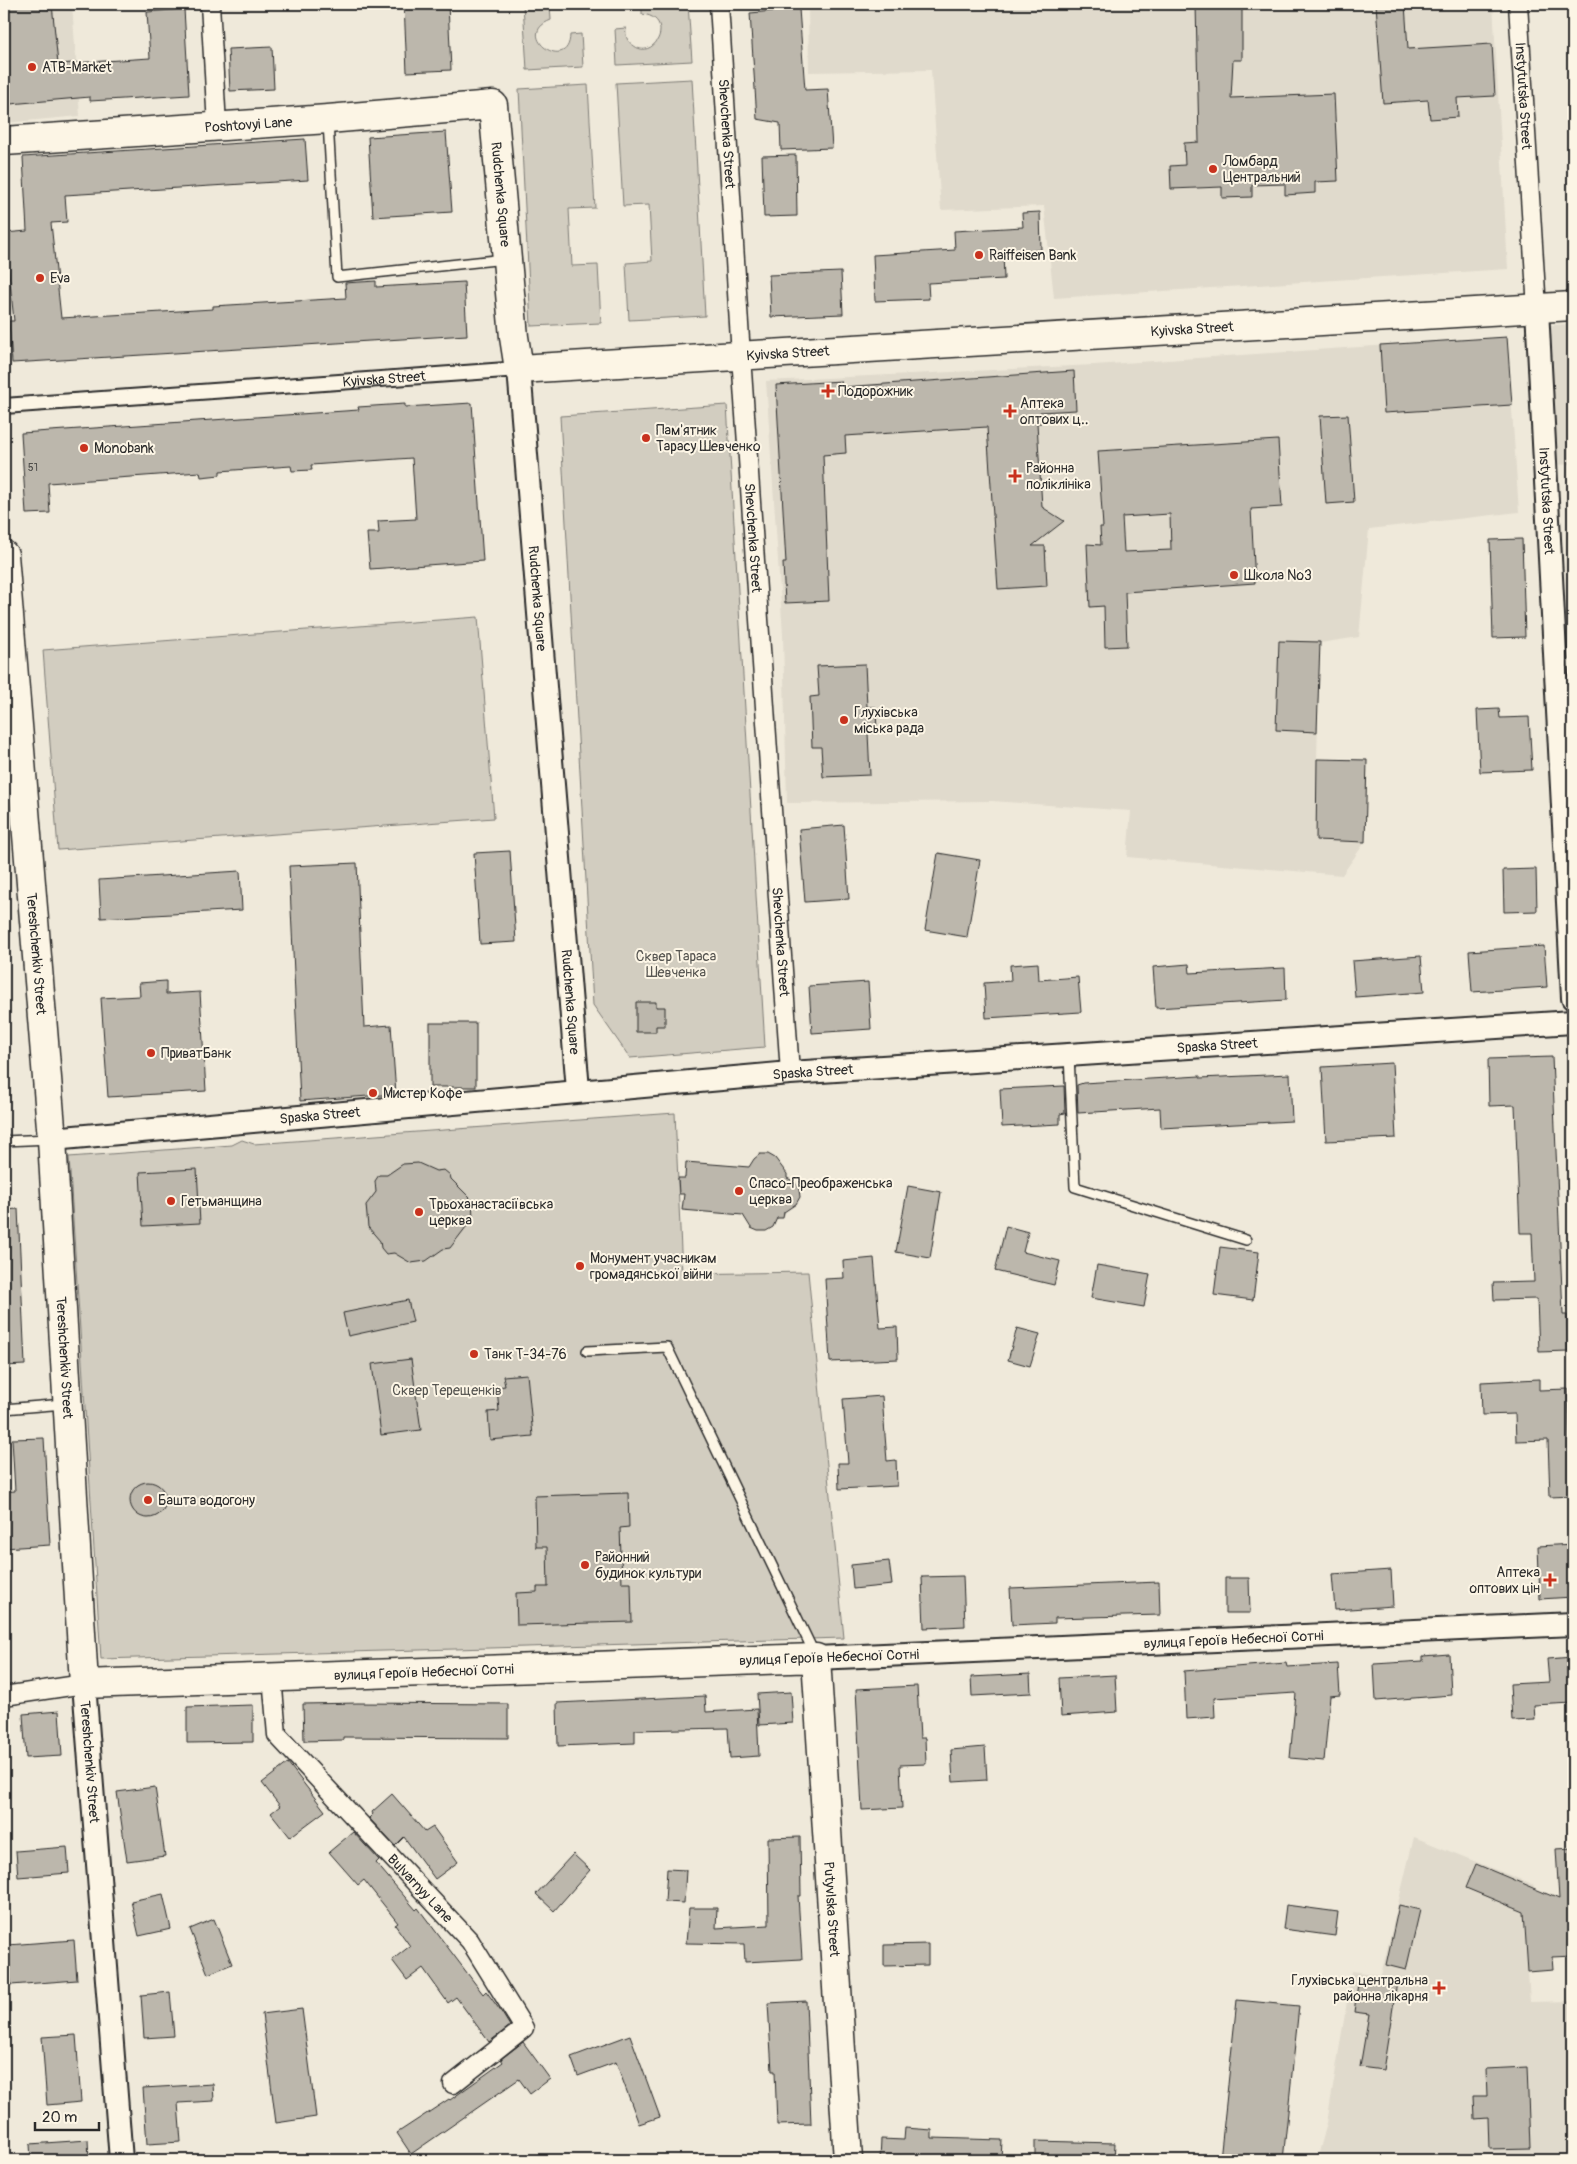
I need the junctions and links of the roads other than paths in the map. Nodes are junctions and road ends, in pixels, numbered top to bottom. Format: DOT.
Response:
graph roads {
  1 [pos="210,4"];
  2 [pos="719,4"];
  3 [pos="1518,4"];
  4 [pos="493,105"];
  5 [pos="328,119"];
  6 [pos="217,126"];
  7 [pos="4,141"];
  8 [pos="507,259"];
  9 [pos="1573,306"];
  10 [pos="1537,309"];
  11 [pos="741,356"];
  12 [pos="519,369"];
  13 [pos="4,406"];
  14 [pos="4,555"];
  15 [pos="9,681"];
  16 [pos="1573,998"];
  17 [pos="1573,1022"];
  18 [pos="1069,1055"];
  19 [pos="790,1073"];
  20 [pos="578,1090"];
  21 [pos="52,1139"];
  22 [pos="4,1141"];
  23 [pos="1246,1240"];
  24 [pos="587,1351"];
  25 [pos="69,1403"];
  26 [pos="4,1409"];
  27 [pos="1573,1624"];
  28 [pos="816,1658"];
  29 [pos="272,1677"];
  30 [pos="84,1684"];
  31 [pos="4,1696"];
  32 [pos="453,2084"];
  33 [pos="120,2160"];
  34 [pos="848,2160"];
  1 -- 6 [label="street"];
  2 -- 11 [label="street, Shevchenka Street"];
  3 -- 10 [label="street, Instytutska Street"];
  4 -- 5 [label="main road, Poshtovyi Lane"];
  4 -- 8 [label="main road, Rudchenka Square"];
  5 -- 6 [label="main road, Poshtovyi Lane"];
  5 -- 8 [label="lane"];
  6 -- 7 [label="main road, Poshtovyi Lane"];
  8 -- 12 [label="main road, Rudchenka Square"];
  9 -- 10 [label="main road, Kyivska Street"];
  10 -- 11 [label="main road, Kyivska Street"];
  10 -- 16 [label="street, Instytutska Street"];
  11 -- 12 [label="main road, Kyivska Street"];
  11 -- 19 [label="street, Shevchenka Street"];
  12 -- 13 [label="street, Kyivska Street"];
  12 -- 20 [label="street, Rudchenka Square"];
  14 -- 15 [label="main road, Tereshchenkiv Street"];
  15 -- 21 [label="main road, Tereshchenkiv Street"];
  17 -- 18 [label="street, Spaska Street"];
  18 -- 19 [label="street, Spaska Street"];
  18 -- 23 [label="lane"];
  19 -- 20 [label="street, Spaska Street"];
  20 -- 21 [label="street, Spaska Street"];
  21 -- 22 [label="lane"];
  21 -- 25 [label="main road, Tereshchenkiv Street"];
  24 -- 28 [label="lane"];
  25 -- 26 [label="lane"];
  25 -- 30 [label="main road, Tereshchenkiv Street"];
  27 -- 28 [label="street, вулиця Героїв Небесної Сотні"];
  28 -- 29 [label="main road, вулиця Героїв Небесної Сотні"];
  28 -- 34 [label="main road, Putyvlska Street"];
  29 -- 30 [label="main road, вулиця Героїв Небесної Сотні"];
  29 -- 32 [label="street, Bulvarnyy Lane"];
  30 -- 31 [label="street"];
  30 -- 33 [label="street, Tereshchenkiv Street"];
}
